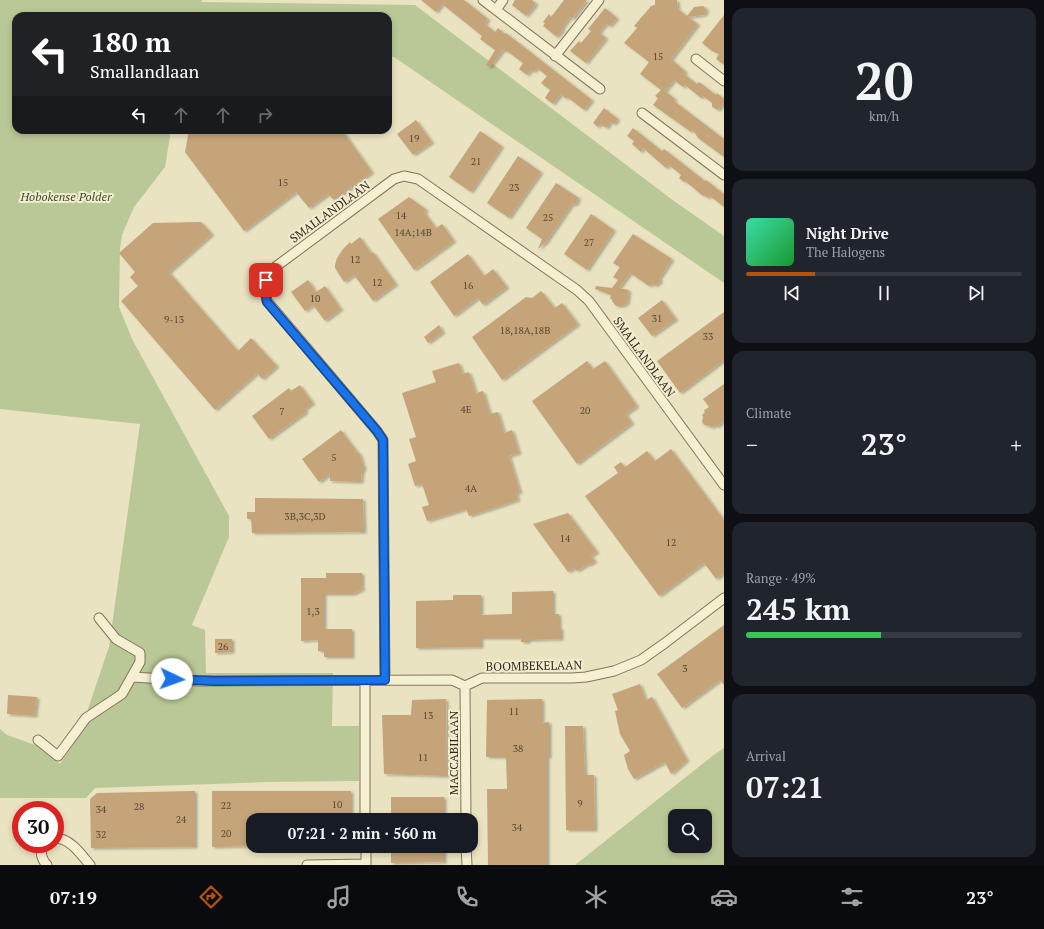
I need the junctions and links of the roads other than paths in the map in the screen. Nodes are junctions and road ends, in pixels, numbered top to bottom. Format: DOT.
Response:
graph roads {
  1 [pos="483,0"];
  2 [pos="503,0"];
  3 [pos="599,0"];
  4 [pos="496,10"];
  5 [pos="555,56"];
  6 [pos="696,59"];
  7 [pos="724,81"];
  8 [pos="600,89"];
  9 [pos="642,112"];
  10 [pos="724,175"];
  11 [pos="724,485"];
  12 [pos="724,598"];
  13 [pos="99,618"];
  14 [pos="132,677"];
  15 [pos="385,680"];
  16 [pos="365,681"];
  17 [pos="466,686"];
  18 [pos="38,740"];
  19 [pos="365,813"];
  20 [pos="466,813"];
  21 [pos="64,840"];
  22 [pos="41,853"];
  23 [pos="366,853"];
  24 [pos="466,853"];
  25 [pos="47,865"];
  26 [pos="90,865"];
  27 [pos="307,865"];
  28 [pos="466,865"];
  1 -- 4 [label="street"];
  2 -- 4 [label="street"];
  3 -- 5 [label="street"];
  4 -- 5 [label="street"];
  5 -- 8 [label="street"];
  6 -- 7 [label="street"];
  9 -- 10 [label="street"];
  11 -- 15 [label="street, SMALLANDLAAN"];
  12 -- 17 [label="street, BOOMBEKELAAN"];
  13 -- 14 [label="street"];
  14 -- 16 [label="street"];
  14 -- 18 [label="street"];
  15 -- 16 [label="street"];
  15 -- 17 [label="street"];
  16 -- 19 [label="street"];
  17 -- 20 [label="street, MACCABILAAN"];
  21 -- 26 [label="street"];
  22 -- 25 [label="street"];
  23 -- 27 [label="street"];
  24 -- 28 [label="street"];
}
